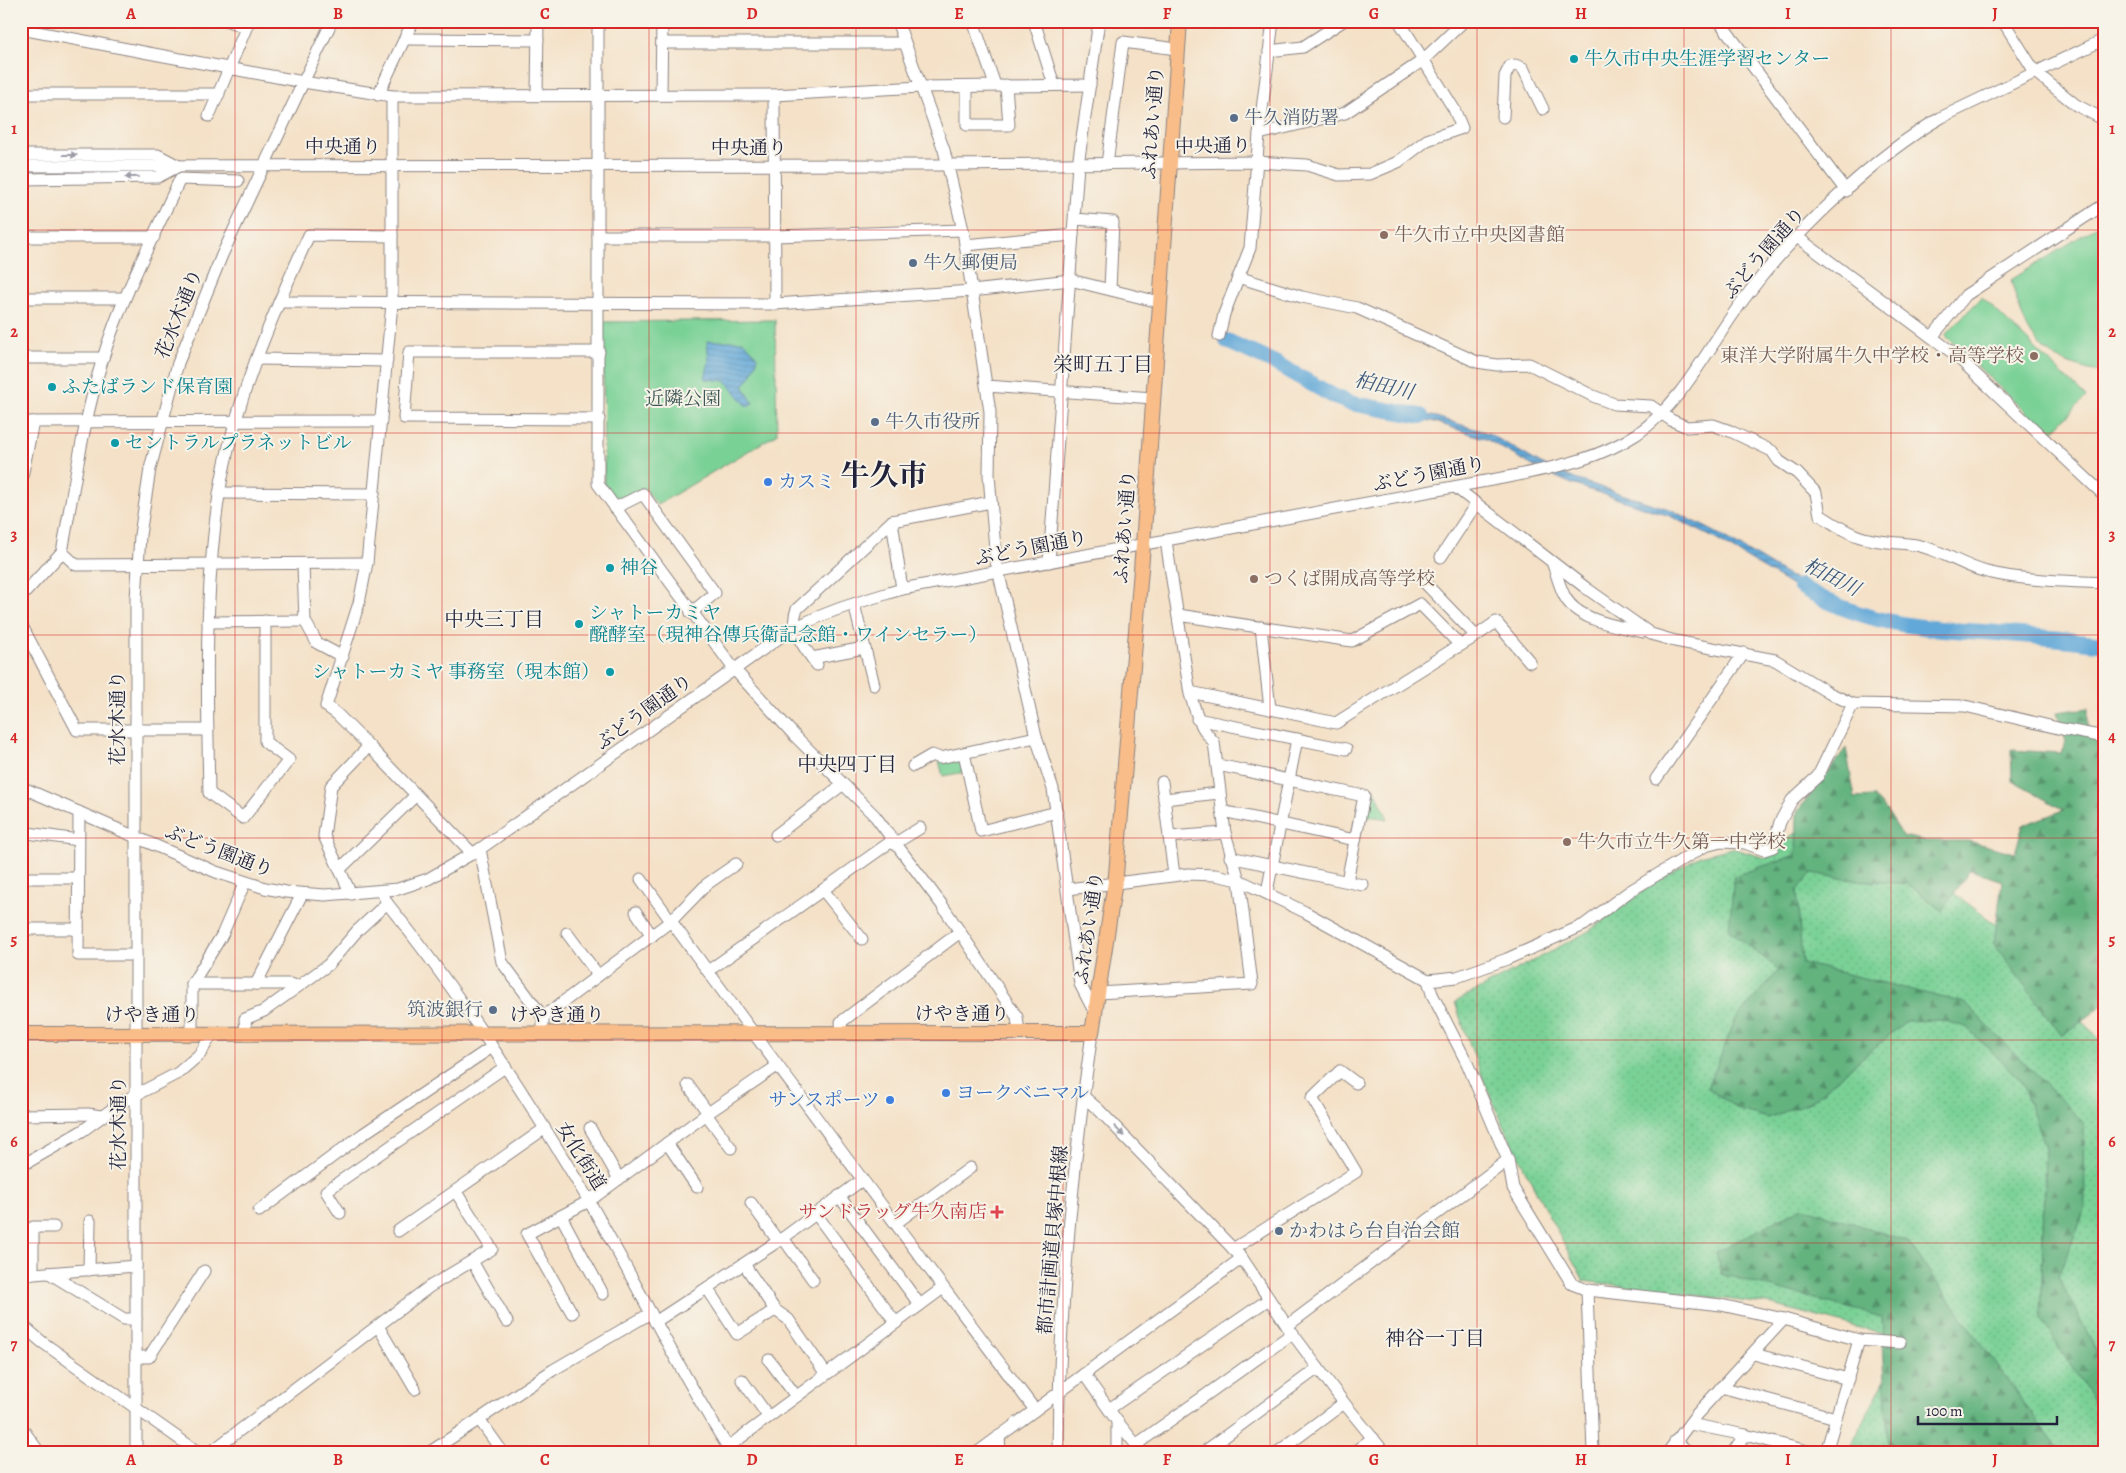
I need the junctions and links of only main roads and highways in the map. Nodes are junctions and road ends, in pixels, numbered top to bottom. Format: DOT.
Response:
graph roads {
  1 [pos="1180,21"];
  2 [pos="1092,1033"];
  3 [pos="21,1034"];
  1 -- 2 [label="main road, ふれあい通り"];
  2 -- 3 [label="main road, けやき通り"];
}
